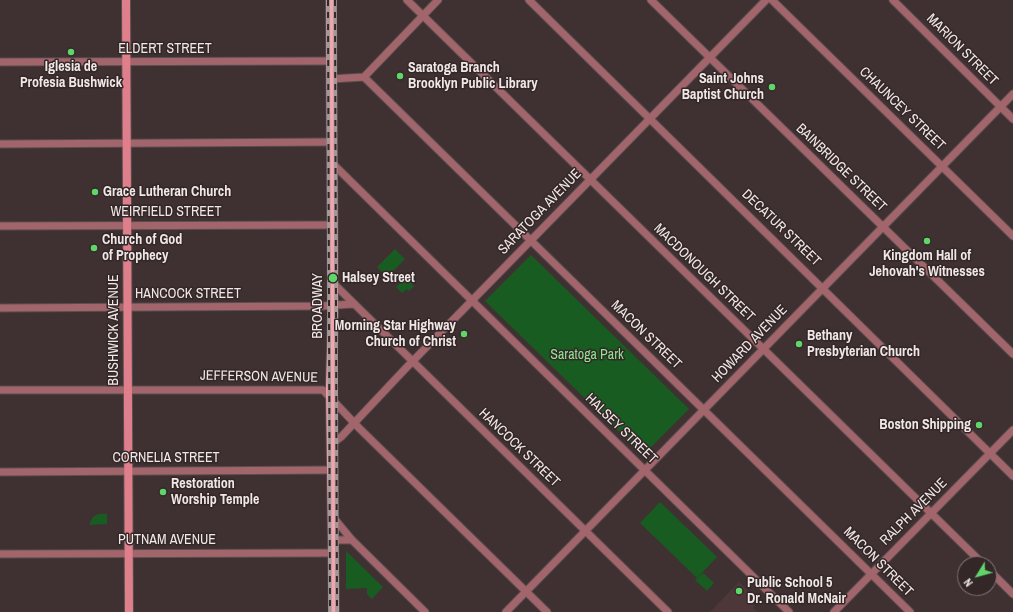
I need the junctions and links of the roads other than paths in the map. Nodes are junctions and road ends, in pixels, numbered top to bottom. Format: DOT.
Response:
graph roads {
  1 [pos="126,0"];
  2 [pos="330,0"];
  3 [pos="407,0"];
  4 [pos="438,0"];
  5 [pos="529,0"];
  6 [pos="651,0"];
  7 [pos="766,0"];
  8 [pos="772,0"];
  9 [pos="893,0"];
  10 [pos="422,16"];
  11 [pos="710,58"];
  12 [pos="330,61"];
  13 [pos="0,62"];
  14 [pos="126,62"];
  15 [pos="364,77"];
  16 [pos="331,79"];
  17 [pos="1013,94"];
  18 [pos="1001,107"];
  19 [pos="650,119"];
  20 [pos="1013,119"];
  21 [pos="332,142"];
  22 [pos="0,144"];
  23 [pos="127,144"];
  24 [pos="332,164"];
  25 [pos="942,166"];
  26 [pos="590,180"];
  27 [pos="332,224"];
  28 [pos="0,226"];
  29 [pos="127,226"];
  30 [pos="883,227"];
  31 [pos="1013,236"];
  32 [pos="530,240"];
  33 [pos="332,282"];
  34 [pos="823,288"];
  35 [pos="471,302"];
  36 [pos="352,304"];
  37 [pos="333,305"];
  38 [pos="0,308"];
  39 [pos="127,308"];
  40 [pos="763,349"];
  41 [pos="1013,354"];
  42 [pos="412,362"];
  43 [pos="0,390"];
  44 [pos="128,390"];
  45 [pos="331,397"];
  46 [pos="704,410"];
  47 [pos="354,423"];
  48 [pos="1013,430"];
  49 [pos="333,443"];
  50 [pos="990,453"];
  51 [pos="333,470"];
  52 [pos="645,470"];
  53 [pos="0,472"];
  54 [pos="128,472"];
  55 [pos="1013,476"];
  56 [pos="931,513"];
  57 [pos="333,517"];
  58 [pos="585,531"];
  59 [pos="334,540"];
  60 [pos="352,540"];
  61 [pos="334,553"];
  62 [pos="0,554"];
  63 [pos="128,554"];
  64 [pos="975,556"];
  65 [pos="871,574"];
  66 [pos="997,578"];
  67 [pos="526,592"];
  68 [pos="1013,594"];
  69 [pos="128,612"];
  70 [pos="334,612"];
  71 [pos="425,612"];
  72 [pos="506,612"];
  73 [pos="547,612"];
  74 [pos="668,612"];
  75 [pos="789,612"];
  76 [pos="834,612"];
  77 [pos="910,612"];
  1 -- 14 [label="main road, BUSHWICK AVENUE"];
  2 -- 12 [label="main road, BROADWAY"];
  3 -- 10 [label="street, MACDONOUGH STREET"];
  4 -- 10 [label="street"];
  5 -- 19 [label="street, DECATUR STREET"];
  6 -- 11 [label="street, BAINBRIDGE STREET"];
  7 -- 11 [label="street, SARATOGA AVENUE"];
  8 -- 25 [label="street, CHAUNCEY STREET"];
  9 -- 18 [label="street, MARION STREET"];
  10 -- 15 [label="street"];
  10 -- 26 [label="street, MACDONOUGH STREET"];
  11 -- 19 [label="street, SARATOGA AVENUE"];
  11 -- 30 [label="street, BAINBRIDGE STREET"];
  12 -- 14 [label="street, ELDERT STREET"];
  12 -- 16 [label="main road, BROADWAY"];
  13 -- 14 [label="street, ELDERT STREET"];
  14 -- 23 [label="main road, BUSHWICK AVENUE"];
  15 -- 16 [label="street"];
  15 -- 32 [label="street, MACON STREET"];
  16 -- 21 [label="main road, BROADWAY"];
  17 -- 18 [label="street, HOWARD AVENUE"];
  18 -- 20 [label="street, MARION STREET"];
  18 -- 25 [label="street, HOWARD AVENUE"];
  19 -- 26 [label="street, SARATOGA AVENUE"];
  19 -- 34 [label="street, DECATUR STREET"];
  21 -- 23 [label="street"];
  21 -- 24 [label="main road, BROADWAY"];
  22 -- 23 [label="street"];
  23 -- 29 [label="main road, BUSHWICK AVENUE"];
  24 -- 27 [label="main road, BROADWAY"];
  24 -- 35 [label="street, HALSEY STREET"];
  25 -- 30 [label="street, HOWARD AVENUE"];
  25 -- 31 [label="street, CHAUNCEY STREET"];
  26 -- 32 [label="street, SARATOGA AVENUE"];
  26 -- 40 [label="street, MACDONOUGH STREET"];
  27 -- 29 [label="street, WEIRFIELD STREET"];
  27 -- 33 [label="main road, BROADWAY"];
  28 -- 29 [label="street, WEIRFIELD STREET"];
  29 -- 39 [label="main road, BUSHWICK AVENUE"];
  30 -- 34 [label="street, HOWARD AVENUE"];
  30 -- 41 [label="street, BAINBRIDGE STREET"];
  32 -- 35 [label="street, SARATOGA AVENUE"];
  32 -- 46 [label="street, MACON STREET"];
  33 -- 36 [label="street, HANCOCK STREET"];
  33 -- 37 [label="main road, BROADWAY"];
  34 -- 40 [label="street, HOWARD AVENUE"];
  34 -- 50 [label="street, DECATUR STREET"];
  35 -- 42 [label="street, SARATOGA AVENUE"];
  35 -- 52 [label="street, HALSEY STREET"];
  36 -- 37 [label="street, HANCOCK STREET"];
  36 -- 42 [label="street, HANCOCK STREET"];
  37 -- 39 [label="street, HANCOCK STREET"];
  37 -- 45 [label="main road, BROADWAY"];
  38 -- 39 [label="street, HANCOCK STREET"];
  39 -- 44 [label="main road, BUSHWICK AVENUE"];
  40 -- 46 [label="street, HOWARD AVENUE"];
  40 -- 56 [label="street, MACDONOUGH STREET"];
  42 -- 47 [label="street, SARATOGA AVENUE"];
  42 -- 58 [label="street, HANCOCK STREET"];
  43 -- 44 [label="street, JEFFERSON AVENUE"];
  44 -- 45 [label="street, JEFFERSON AVENUE"];
  44 -- 54 [label="main road, BUSHWICK AVENUE"];
  45 -- 47 [label="street, JEFFERSON AVENUE"];
  45 -- 49 [label="main road, BROADWAY"];
  46 -- 52 [label="street, HOWARD AVENUE"];
  46 -- 65 [label="street, MACON STREET"];
  47 -- 49 [label="street, SARATOGA AVENUE"];
  47 -- 67 [label="street, JEFFERSON AVENUE"];
  48 -- 50 [label="street, RALPH AVENUE"];
  49 -- 51 [label="main road, BROADWAY"];
  50 -- 55 [label="street, DECATUR STREET"];
  50 -- 56 [label="street, RALPH AVENUE"];
  51 -- 54 [label="street, CORNELIA STREET"];
  51 -- 57 [label="main road, BROADWAY"];
  52 -- 58 [label="street, HOWARD AVENUE"];
  52 -- 75 [label="street, HALSEY STREET"];
  53 -- 54 [label="street, CORNELIA STREET"];
  54 -- 63 [label="main road, BUSHWICK AVENUE"];
  56 -- 64 [label="street, MACDONOUGH STREET"];
  56 -- 65 [label="street, RALPH AVENUE"];
  57 -- 59 [label="main road, BROADWAY"];
  57 -- 60 [label="street"];
  58 -- 67 [label="street, HOWARD AVENUE"];
  58 -- 74 [label="street, HANCOCK STREET"];
  59 -- 60 [label="street"];
  59 -- 61 [label="main road, BROADWAY"];
  60 -- 71 [label="street"];
  61 -- 63 [label="street, PUTNAM AVENUE"];
  61 -- 70 [label="main road, BROADWAY"];
  62 -- 63 [label="street, PUTNAM AVENUE"];
  63 -- 69 [label="main road, BUSHWICK AVENUE"];
  65 -- 76 [label="street, RALPH AVENUE"];
  65 -- 77 [label="street, MACON STREET"];
  66 -- 68 [label="street"];
  67 -- 72 [label="street, HOWARD AVENUE"];
  67 -- 73 [label="street, JEFFERSON AVENUE"];
}
